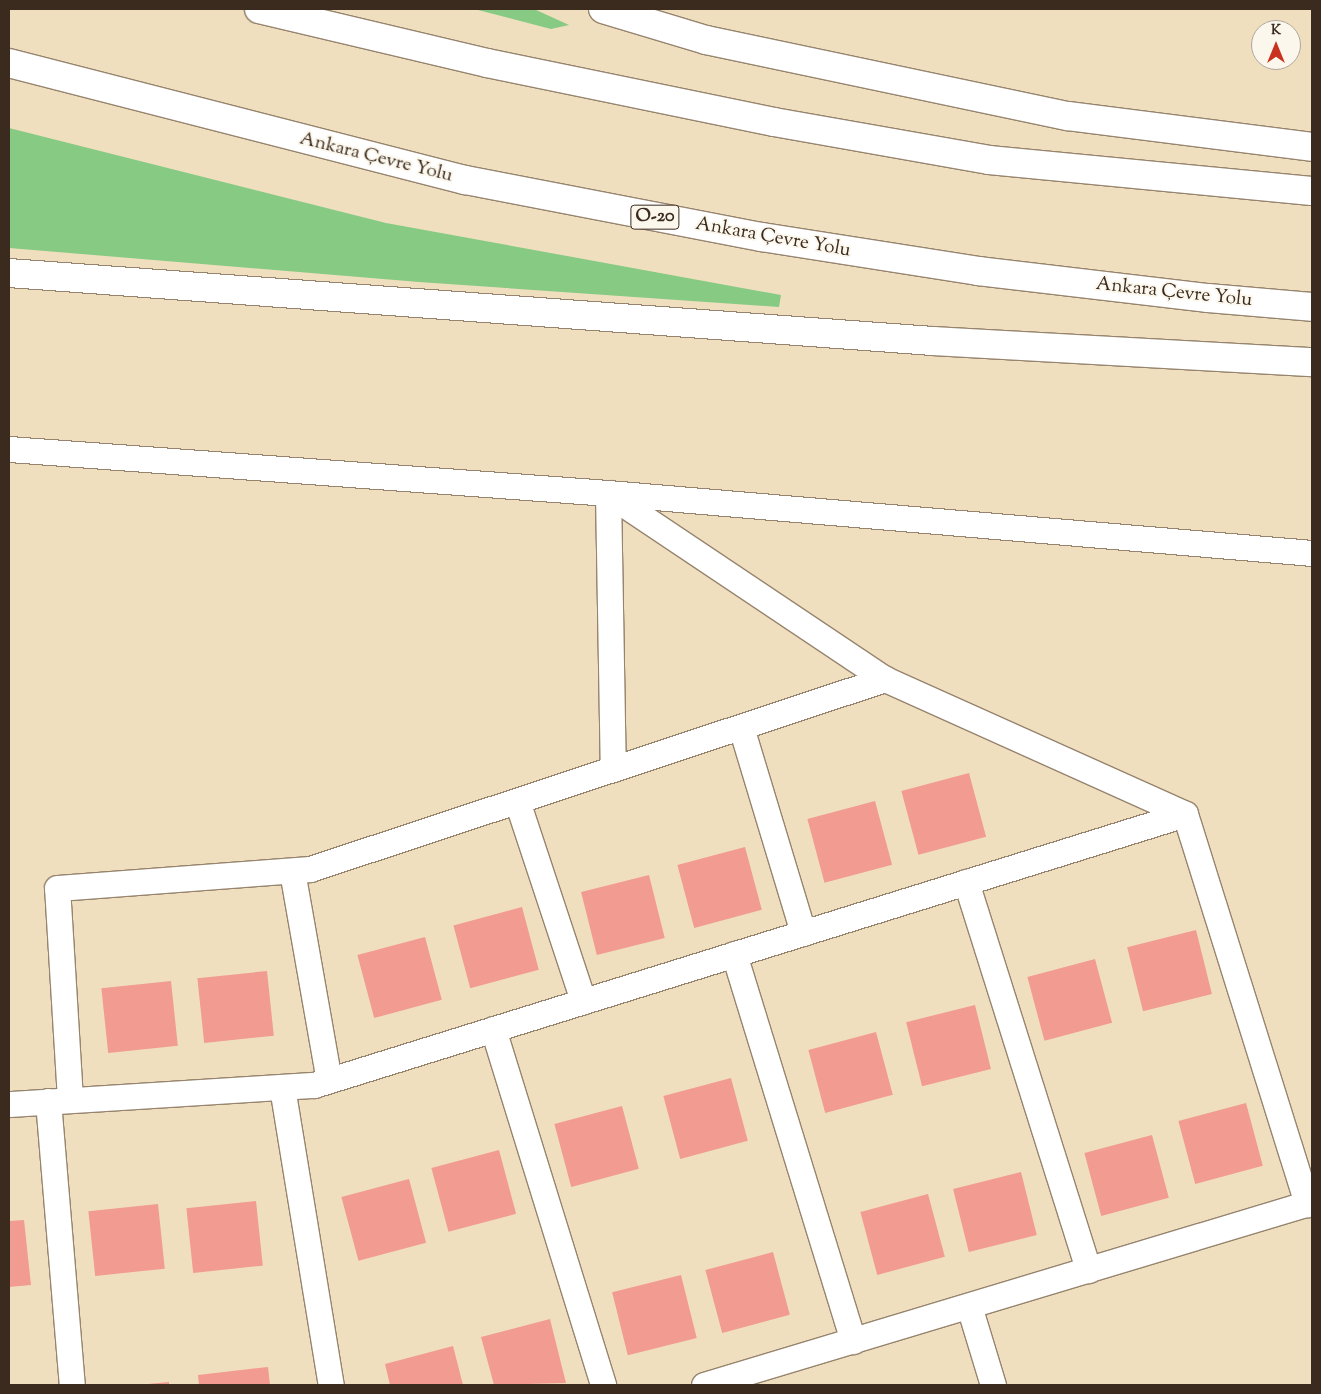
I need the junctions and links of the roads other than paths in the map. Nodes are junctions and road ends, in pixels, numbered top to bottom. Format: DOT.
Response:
graph roads {
  1 [pos="259,9"];
  2 [pos="603,9"];
  3 [pos="9,63"];
  4 [pos="1312,147"];
  5 [pos="1312,191"];
  6 [pos="9,273"];
  7 [pos="1312,306"];
  8 [pos="1312,362"];
  9 [pos="9,448"];
  10 [pos="608,493"];
  11 [pos="1312,553"];
  12 [pos="885,679"];
  13 [pos="742,727"];
  14 [pos="613,769"];
  15 [pos="516,801"];
  16 [pos="1185,814"];
  17 [pos="292,871"];
  18 [pos="966,882"];
  19 [pos="803,933"];
  20 [pos="734,954"];
  21 [pos="583,1001"];
  22 [pos="493,1029"];
  23 [pos="329,1080"];
  24 [pos="282,1087"];
  25 [pos="59,1100"];
  26 [pos="9,1104"];
  27 [pos="1309,1203"];
  28 [pos="1088,1270"];
  29 [pos="969,1306"];
  30 [pos="853,1341"];
  31 [pos="72,1385"];
  32 [pos="331,1385"];
  33 [pos="603,1385"];
  34 [pos="704,1385"];
  35 [pos="993,1385"];
  1 -- 5 [label="highway"];
  2 -- 4 [label="highway"];
  3 -- 7 [label="highway, Ankara Çevre Yolu / O-20"];
  6 -- 8 [label="highway"];
  9 -- 10 [label="street"];
  10 -- 11 [label="street"];
  10 -- 12 [label="street"];
  10 -- 14 [label="street"];
  12 -- 13 [label="street"];
  12 -- 16 [label="street"];
  13 -- 14 [label="street"];
  13 -- 19 [label="street"];
  14 -- 15 [label="street"];
  15 -- 17 [label="street"];
  15 -- 21 [label="street"];
  16 -- 18 [label="street"];
  16 -- 27 [label="street"];
  17 -- 23 [label="street"];
  17 -- 25 [label="street"];
  18 -- 19 [label="street"];
  18 -- 28 [label="street"];
  19 -- 20 [label="street"];
  20 -- 21 [label="street"];
  20 -- 30 [label="street"];
  21 -- 22 [label="street"];
  22 -- 23 [label="street"];
  22 -- 33 [label="street"];
  23 -- 24 [label="street"];
  24 -- 25 [label="street"];
  24 -- 32 [label="street"];
  25 -- 26 [label="street"];
  25 -- 31 [label="street"];
  27 -- 28 [label="street"];
  28 -- 29 [label="street"];
  29 -- 30 [label="street"];
  29 -- 35 [label="street"];
  30 -- 34 [label="street"];
}
